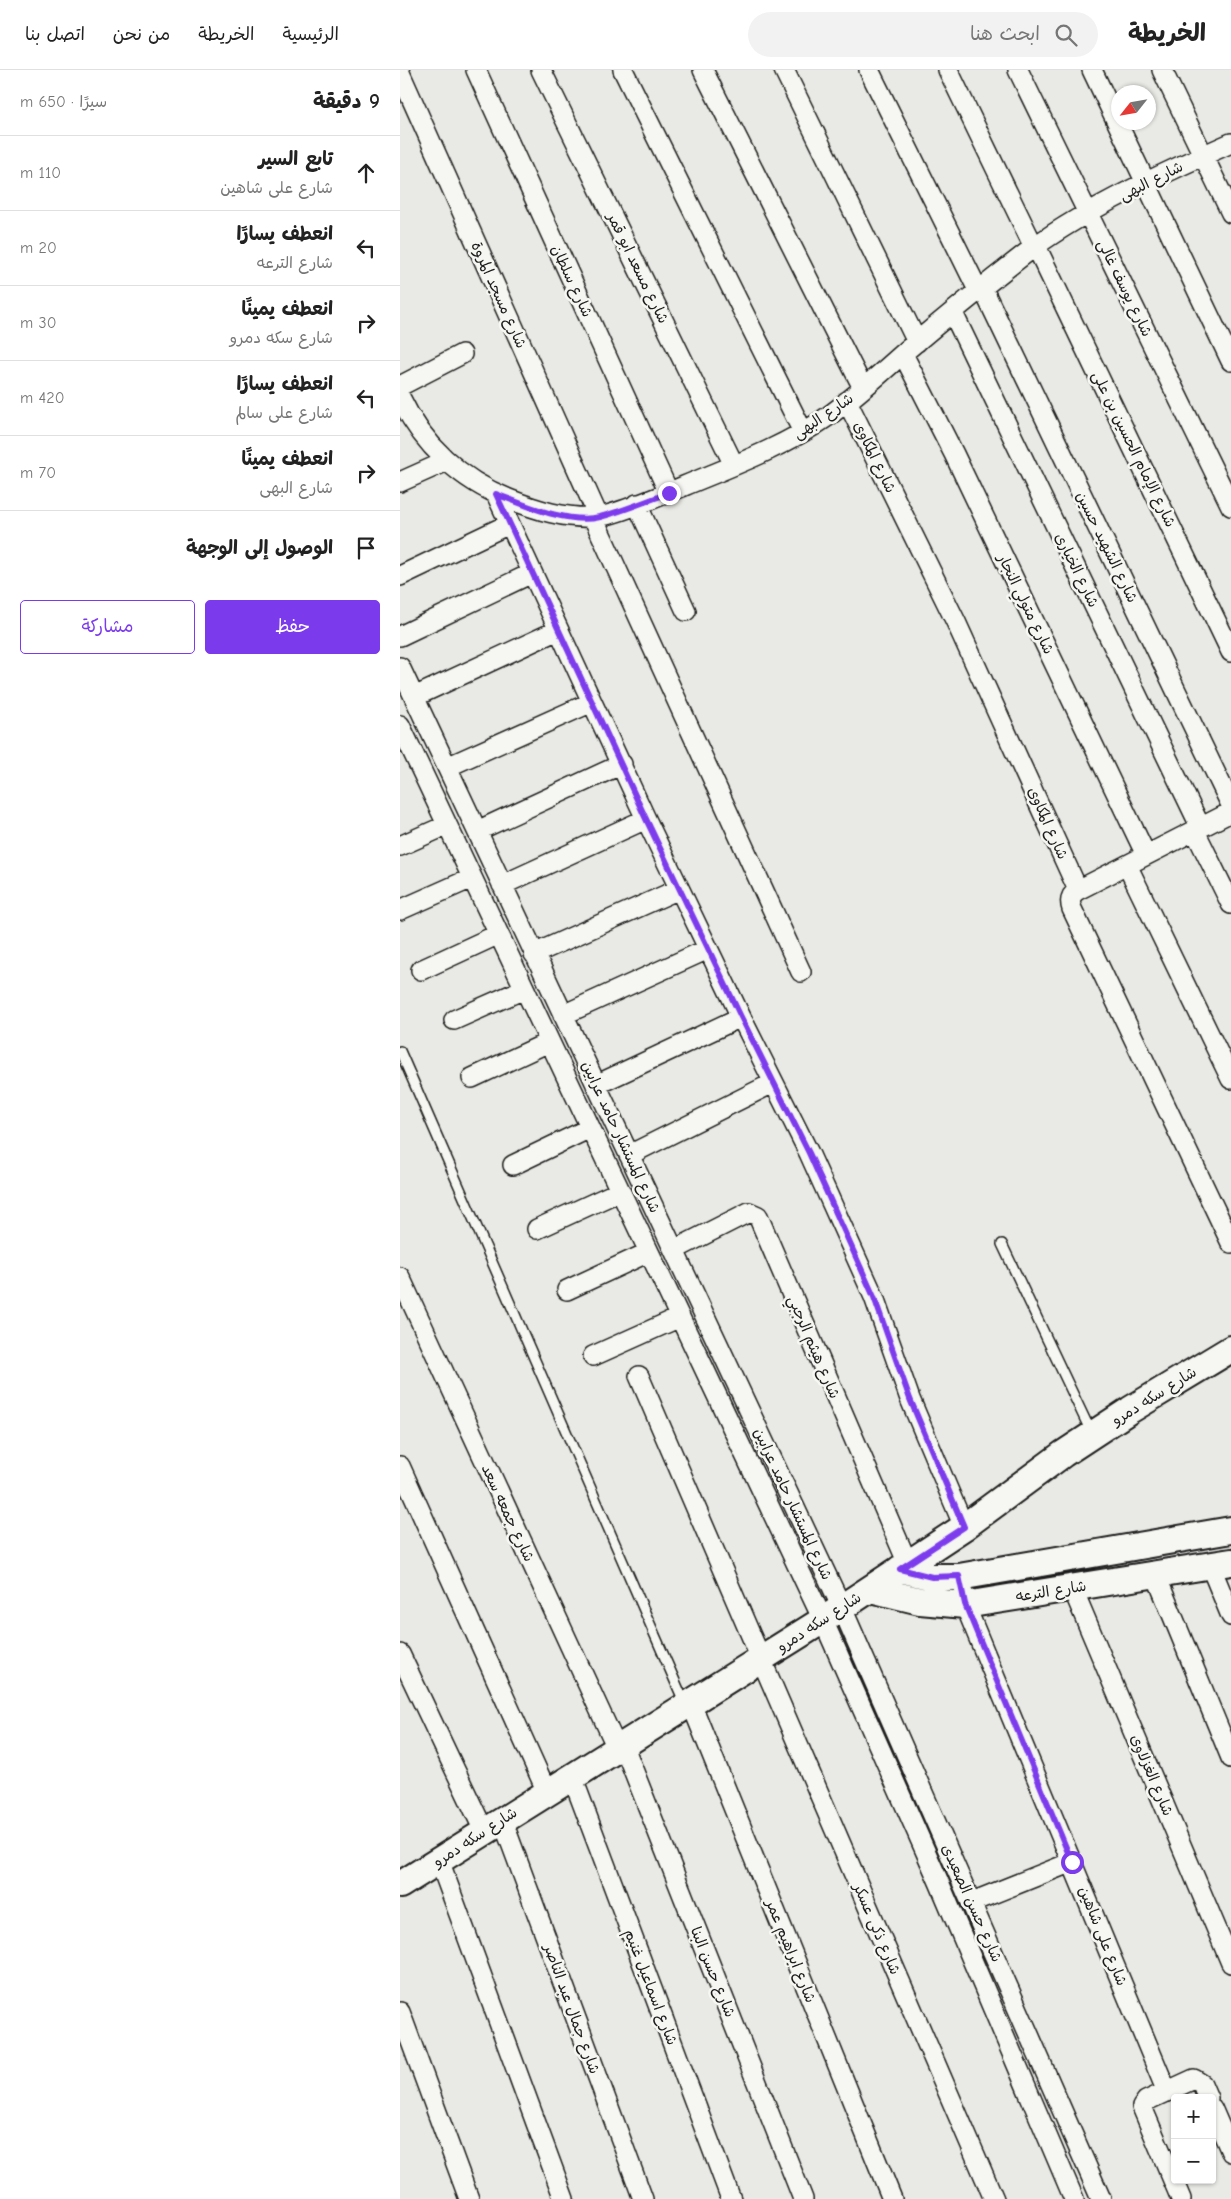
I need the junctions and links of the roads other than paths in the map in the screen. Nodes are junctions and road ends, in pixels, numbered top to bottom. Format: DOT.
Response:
graph roads {
  1 [pos="476,70"];
  2 [pos="541,70"];
  3 [pos="623,70"];
  4 [pos="703,70"];
  5 [pos="784,70"];
  6 [pos="869,70"];
  7 [pos="948,70"];
  8 [pos="1018,70"];
  9 [pos="1092,70"];
  10 [pos="1162,70"];
  11 [pos="400,73"];
  12 [pos="1231,143"];
  13 [pos="1203,155"];
  14 [pos="1147,184"];
  15 [pos="1089,213"];
  16 [pos="1231,213"];
  17 [pos="1035,247"];
  18 [pos="981,290"];
  19 [pos="953,313"];
  20 [pos="918,342"];
  21 [pos="462,354"];
  22 [pos="903,354"];
  23 [pos="1231,361"];
  24 [pos="400,386"];
  25 [pos="863,388"];
  26 [pos="400,397"];
  27 [pos="847,401"];
  28 [pos="803,432"];
  29 [pos="447,461"];
  30 [pos="734,465"];
  31 [pos="400,482"];
  32 [pos="669,493"];
  33 [pos="496,494"];
  34 [pos="637,504"];
  35 [pos="1231,506"];
  36 [pos="596,518"];
  37 [pos="509,524"];
  38 [pos="532,573"];
  39 [pos="400,576"];
  40 [pos="686,611"];
  41 [pos="558,630"];
  42 [pos="400,636"];
  43 [pos="1231,652"];
  44 [pos="400,667"];
  45 [pos="414,696"];
  46 [pos="592,702"];
  47 [pos="400,726"];
  48 [pos="622,764"];
  49 [pos="447,767"];
  50 [pos="1231,804"];
  51 [pos="1231,812"];
  52 [pos="646,819"];
  53 [pos="447,825"];
  54 [pos="1198,829"];
  55 [pos="477,831"];
  56 [pos="400,846"];
  57 [pos="1146,855"];
  58 [pos="1127,865"];
  59 [pos="472,878"];
  60 [pos="502,885"];
  61 [pos="680,888"];
  62 [pos="1078,890"];
  63 [pos="1231,904"];
  64 [pos="400,910"];
  65 [pos="499,934"];
  66 [pos="708,949"];
  67 [pos="534,954"];
  68 [pos="421,970"];
  69 [pos="801,972"];
  70 [pos="524,989"];
  71 [pos="563,1014"];
  72 [pos="741,1017"];
  73 [pos="454,1020"];
  74 [pos="550,1042"];
  75 [pos="400,1051"];
  76 [pos="472,1078"];
  77 [pos="1231,1079"];
  78 [pos="773,1083"];
  79 [pos="596,1085"];
  80 [pos="590,1128"];
  81 [pos="629,1155"];
  82 [pos="513,1165"];
  83 [pos="620,1191"];
  84 [pos="538,1229"];
  85 [pos="1231,1243"];
  86 [pos="1002,1244"];
  87 [pos="674,1250"];
  88 [pos="649,1252"];
  89 [pos="400,1277"];
  90 [pos="567,1290"];
  91 [pos="680,1318"];
  92 [pos="1231,1349"];
  93 [pos="594,1356"];
  94 [pos="639,1376"];
  95 [pos="1092,1435"];
  96 [pos="400,1466"];
  97 [pos="964,1527"];
  98 [pos="1231,1530"];
  99 [pos="1220,1563"];
  100 [pos="904,1567"];
  101 [pos="1155,1573"];
  102 [pos="959,1576"];
  103 [pos="1072,1588"];
  104 [pos="871,1589"];
  105 [pos="965,1604"];
  106 [pos="832,1614"];
  107 [pos="1231,1616"];
  108 [pos="400,1654"];
  109 [pos="760,1660"];
  110 [pos="688,1704"];
  111 [pos="620,1746"];
  112 [pos="1231,1758"];
  113 [pos="572,1776"];
  114 [pos="546,1792"];
  115 [pos="493,1825"];
  116 [pos="439,1860"];
  117 [pos="1072,1862"];
  118 [pos="960,1874"];
  119 [pos="939,1882"];
  120 [pos="400,1885"];
  121 [pos="972,1902"];
  122 [pos="1231,1964"];
  123 [pos="400,2012"];
  124 [pos="1167,2092"];
  125 [pos="1206,2094"];
  126 [pos="1216,2117"];
  127 [pos="1231,2152"];
  128 [pos="468,2199"];
  129 [pos="564,2199"];
  130 [pos="643,2199"];
  131 [pos="731,2199"];
  132 [pos="803,2199"];
  133 [pos="892,2199"];
  134 [pos="994,2199"];
  135 [pos="1074,2199"];
  136 [pos="1100,2199"];
  137 [pos="1181,2199"];
  1 -- 32 [label="street, شارع سلطان"];
  2 -- 30 [label="street, شارع مسعد ابو قمر"];
  3 -- 28 [label="street"];
  4 -- 25 [label="street"];
  5 -- 20 [label="street"];
  6 -- 18 [label="street, شارع الشهيد حسين"];
  7 -- 17 [label="street, شارع الإمام الحسين بن على"];
  8 -- 15 [label="street, شارع يوسف غالى"];
  9 -- 14 [label="street"];
  10 -- 13 [label="street"];
  11 -- 36 [label="street, شارع مسجد المروة"];
  12 -- 13 [label="street, شارع البهى"];
  13 -- 14 [label="street, شارع البهى"];
  13 -- 16 [label="street"];
  14 -- 15 [label="street, شارع البهى"];
  14 -- 23 [label="street"];
  15 -- 17 [label="street, شارع البهى"];
  15 -- 35 [label="street, شارع يوسف غالى"];
  17 -- 18 [label="street, شارع البهى"];
  17 -- 43 [label="street, شارع الإمام الحسين بن على"];
  18 -- 19 [label="street, شارع البهى"];
  18 -- 50 [label="street, شارع الشهيد حسين"];
  19 -- 20 [label="street, شارع البهى"];
  19 -- 54 [label="street, شارع الخيارى"];
  20 -- 22 [label="street, شارع البهى"];
  21 -- 24 [label="street"];
  22 -- 25 [label="street, شارع البهى"];
  22 -- 57 [label="street, شارع متولي النجار"];
  25 -- 27 [label="street, شارع البهى"];
  26 -- 29 [label="street, شارع البهى"];
  27 -- 28 [label="street, شارع البهى"];
  27 -- 62 [label="street, شارع المكاوى"];
  28 -- 30 [label="street, شارع البهى"];
  29 -- 31 [label="street"];
  29 -- 33 [label="street, شارع البهى"];
  30 -- 32 [label="street, شارع البهى"];
  32 -- 34 [label="street, شارع البهى"];
  33 -- 36 [label="street, شارع البهى"];
  33 -- 37 [label="street"];
  34 -- 36 [label="street, شارع البهى"];
  34 -- 40 [label="street"];
  36 -- 69 [label="street, شارع مسجد المروة"];
  37 -- 38 [label="street"];
  37 -- 39 [label="street"];
  38 -- 41 [label="street"];
  38 -- 42 [label="street"];
  41 -- 45 [label="street"];
  41 -- 46 [label="street"];
  44 -- 45 [label="street, شارع المستشار حامد عرابين"];
  45 -- 49 [label="street, شارع المستشار حامد عرابين"];
  46 -- 48 [label="street"];
  46 -- 49 [label="street"];
  47 -- 53 [label="street, شارع المستشار حامد عرابين"];
  48 -- 52 [label="street"];
  48 -- 55 [label="street"];
  49 -- 55 [label="street, شارع المستشار حامد عرابين"];
  51 -- 54 [label="street"];
  52 -- 60 [label="street"];
  52 -- 61 [label="street"];
  53 -- 56 [label="street"];
  53 -- 59 [label="street, شارع المستشار حامد عرابين"];
  54 -- 57 [label="street"];
  54 -- 63 [label="street, شارع الخيارى"];
  55 -- 60 [label="street, شارع المستشار حامد عرابين"];
  57 -- 58 [label="street"];
  58 -- 62 [label="street"];
  58 -- 77 [label="street"];
  59 -- 64 [label="street"];
  59 -- 65 [label="street, شارع المستشار حامد عرابين"];
  60 -- 67 [label="street, شارع المستشار حامد عرابين"];
  61 -- 66 [label="street"];
  61 -- 67 [label="street"];
  62 -- 85 [label="street"];
  65 -- 68 [label="street"];
  65 -- 70 [label="street, شارع المستشار حامد عرابين"];
  66 -- 71 [label="street"];
  66 -- 72 [label="street"];
  67 -- 71 [label="street, شارع المستشار حامد عرابين"];
  70 -- 73 [label="street"];
  70 -- 74 [label="street, شارع المستشار حامد عرابين"];
  71 -- 79 [label="street, شارع المستشار حامد عرابين"];
  72 -- 78 [label="street"];
  72 -- 79 [label="street"];
  74 -- 76 [label="street"];
  74 -- 80 [label="street, شارع المستشار حامد عرابين"];
  75 -- 110 [label="lane"];
  78 -- 81 [label="street"];
  78 -- 97 [label="street"];
  79 -- 81 [label="street, شارع المستشار حامد عرابين"];
  80 -- 82 [label="street"];
  80 -- 83 [label="street, شارع المستشار حامد عرابين"];
  81 -- 87 [label="street, شارع المستشار حامد عرابين"];
  83 -- 84 [label="street"];
  83 -- 88 [label="street, شارع المستشار حامد عرابين"];
  86 -- 95 [label="lane"];
  87 -- 100 [label="street, شارع هيثم الرجبي"];
  87 -- 106 [label="street, شارع المستشار حامد عرابين"];
  88 -- 90 [label="street"];
  88 -- 91 [label="street, شارع المستشار حامد عرابين"];
  89 -- 111 [label="street, شارع جمعه سعد"];
  91 -- 93 [label="street"];
  91 -- 106 [label="street, شارع المستشار حامد عرابين"];
  92 -- 95 [label="main road, شارع سكه دمرو"];
  94 -- 109 [label="street, شارع ذكى عسكر"];
  95 -- 97 [label="main road, شارع سكه دمرو"];
  96 -- 114 [label="street"];
  97 -- 100 [label="main road, شارع سكه دمرو"];
  98 -- 102 [label="main road, شارع الترعه"];
  99 -- 101 [label="main road, شارع الترعه"];
  99 -- 107 [label="street"];
  100 -- 102 [label="main road, شارع الترعه"];
  100 -- 104 [label="main road, شارع سكه دمرو"];
  101 -- 103 [label="main road, شارع الترعه"];
  101 -- 112 [label="street"];
  102 -- 105 [label="street, شارع على شاهين"];
  103 -- 105 [label="main road, شارع الترعه"];
  103 -- 122 [label="street, شارع الغزلاوى"];
  104 -- 105 [label="main road, شارع الترعه"];
  104 -- 106 [label="main road, شارع سكه دمرو"];
  105 -- 117 [label="street, شارع على شاهين"];
  106 -- 109 [label="main road, شارع سكه دمرو"];
  106 -- 118 [label="street, شارع حسن الصعيدى"];
  106 -- 119 [label="street, شارع حسن الصعيدى"];
  108 -- 115 [label="street, شارع جمال عبد الناصر"];
  109 -- 110 [label="main road, شارع سكه دمرو"];
  109 -- 134 [label="street, شارع ذكى عسكر"];
  110 -- 111 [label="main road, شارع سكه دمرو"];
  110 -- 133 [label="street, شارع ابراهيم عمر"];
  111 -- 113 [label="main road, شارع سكه دمرو"];
  111 -- 132 [label="street, شارع حسن البنا"];
  113 -- 114 [label="main road, شارع سكه دمرو"];
  113 -- 131 [label="street, شارع اسماعيل غنيم"];
  114 -- 115 [label="main road, شارع سكه دمرو"];
  115 -- 116 [label="main road, شارع سكه دمرو"];
  115 -- 130 [label="street, شارع جمال عبد الناصر"];
  116 -- 120 [label="main road, شارع سكه دمرو"];
  116 -- 129 [label="street"];
  117 -- 121 [label="street"];
  117 -- 124 [label="street, شارع على شاهين"];
  118 -- 119 [label="street"];
  118 -- 121 [label="street, شارع حسن الصعيدى"];
  119 -- 135 [label="street, شارع حسن الصعيدى"];
  121 -- 136 [label="street, شارع حسن الصعيدى"];
  123 -- 128 [label="street"];
  124 -- 125 [label="street"];
  124 -- 137 [label="street"];
  126 -- 127 [label="street"];
}
